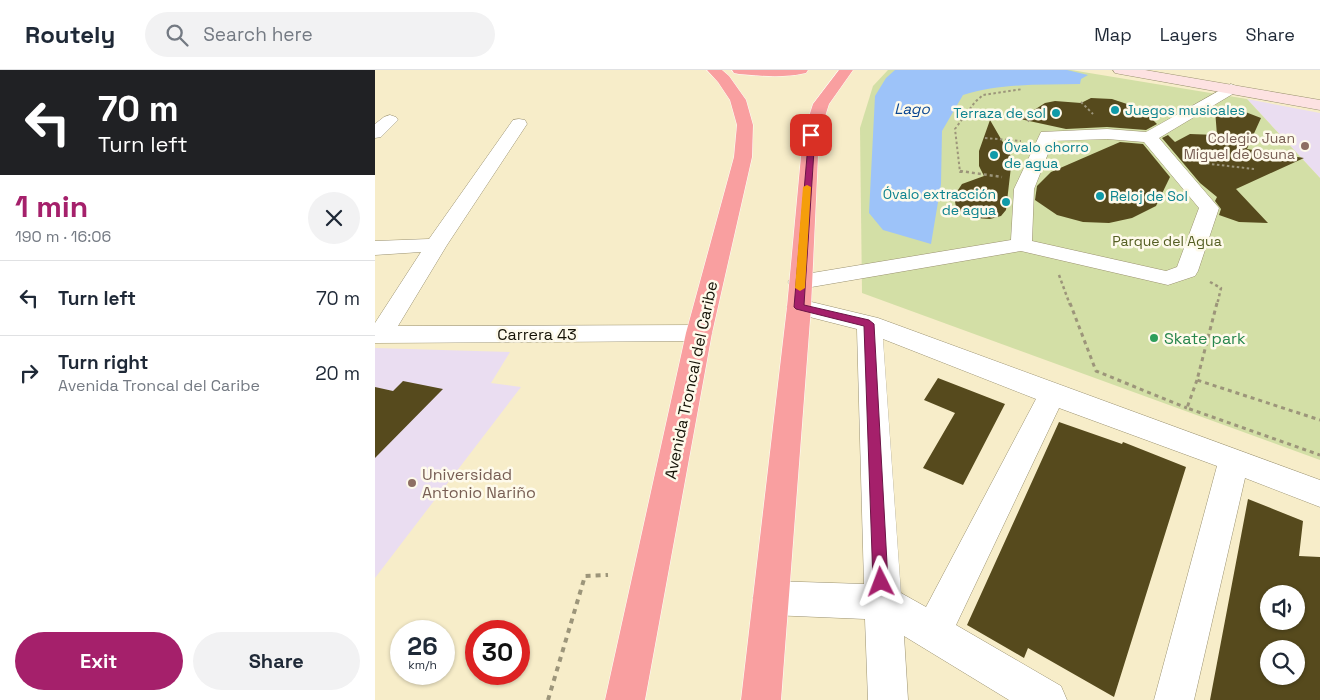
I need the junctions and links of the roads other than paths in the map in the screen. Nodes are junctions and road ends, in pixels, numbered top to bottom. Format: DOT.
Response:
graph roads {
  1 [pos="714,70"];
  2 [pos="739,70"];
  3 [pos="801,70"];
  4 [pos="846,70"];
  5 [pos="1120,70"];
  6 [pos="1231,89"];
  7 [pos="1320,105"];
  8 [pos="389,120"];
  9 [pos="519,124"];
  10 [pos="375,133"];
  11 [pos="1149,137"];
  12 [pos="436,245"];
  13 [pos="1021,245"];
  14 [pos="375,248"];
  15 [pos="800,295"];
  16 [pos="869,324"];
  17 [pos="699,333"];
  18 [pos="378,335"];
  19 [pos="1052,394"];
  20 [pos="1235,460"];
  21 [pos="1320,494"];
  22 [pos="771,598"];
  23 [pos="882,602"];
  24 [pos="933,632"];
  25 [pos="625,700"];
  26 [pos="761,700"];
  27 [pos="887,700"];
  28 [pos="1047,700"];
  29 [pos="1174,700"];
  1 -- 17 [label="highway, Avenida Troncal del Caribe"];
  2 -- 3 [label="highway"];
  4 -- 15 [label="highway"];
  5 -- 6 [label="main road"];
  6 -- 7 [label="main road"];
  6 -- 11 [label="street"];
  8 -- 10 [label="street"];
  9 -- 12 [label="street"];
  11 -- 13 [label="street"];
  11 -- 13 [label="street"];
  12 -- 14 [label="street"];
  12 -- 18 [label="street"];
  13 -- 15 [label="street"];
  15 -- 16 [label="street"];
  15 -- 22 [label="highway"];
  16 -- 19 [label="street"];
  16 -- 23 [label="street"];
  17 -- 18 [label="street, Carrera 43"];
  17 -- 25 [label="highway, Avenida Troncal del Caribe"];
  19 -- 20 [label="street"];
  19 -- 24 [label="street"];
  20 -- 21 [label="street"];
  20 -- 29 [label="street"];
  22 -- 23 [label="street"];
  22 -- 26 [label="highway"];
  23 -- 24 [label="street"];
  23 -- 27 [label="street"];
  24 -- 28 [label="street"];
}
